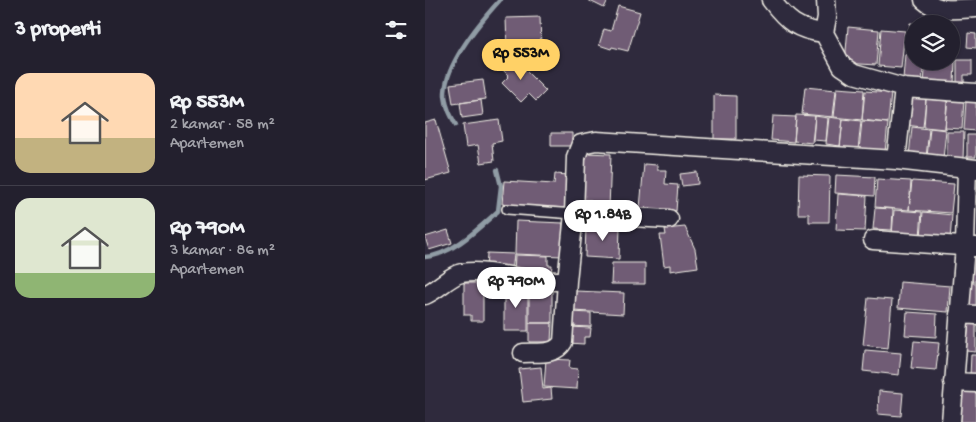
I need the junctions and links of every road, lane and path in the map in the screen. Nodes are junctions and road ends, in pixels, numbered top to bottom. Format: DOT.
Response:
graph roads {
  1 [pos="771,0"];
  2 [pos="826,0"];
  3 [pos="924,0"];
  4 [pos="976,8"];
  5 [pos="824,33"];
  6 [pos="904,88"];
  7 [pos="976,93"];
  8 [pos="896,160"];
  9 [pos="971,169"];
  10 [pos="507,209"];
  11 [pos="573,214"];
  12 [pos="669,219"];
  13 [pos="873,240"];
  14 [pos="970,247"];
  15 [pos="567,281"];
  16 [pos="425,295"];
  17 [pos="967,315"];
  18 [pos="523,352"];
  19 [pos="953,382"];
  20 [pos="976,383"];
  21 [pos="951,422"];
  1 -- 5 [label="street"];
  2 -- 5 [label="street"];
  3 -- 4 [label="street"];
  5 -- 6 [label="street"];
  6 -- 7 [label="street"];
  6 -- 8 [label="street"];
  8 -- 9 [label="street"];
  8 -- 11 [label="street"];
  9 -- 14 [label="street"];
  10 -- 11 [label="lane"];
  11 -- 12 [label="street"];
  11 -- 15 [label="street"];
  13 -- 14 [label="street"];
  14 -- 17 [label="street"];
  15 -- 16 [label="street"];
  15 -- 18 [label="street"];
  17 -- 19 [label="street"];
  19 -- 20 [label="street"];
  19 -- 21 [label="street"];
}
